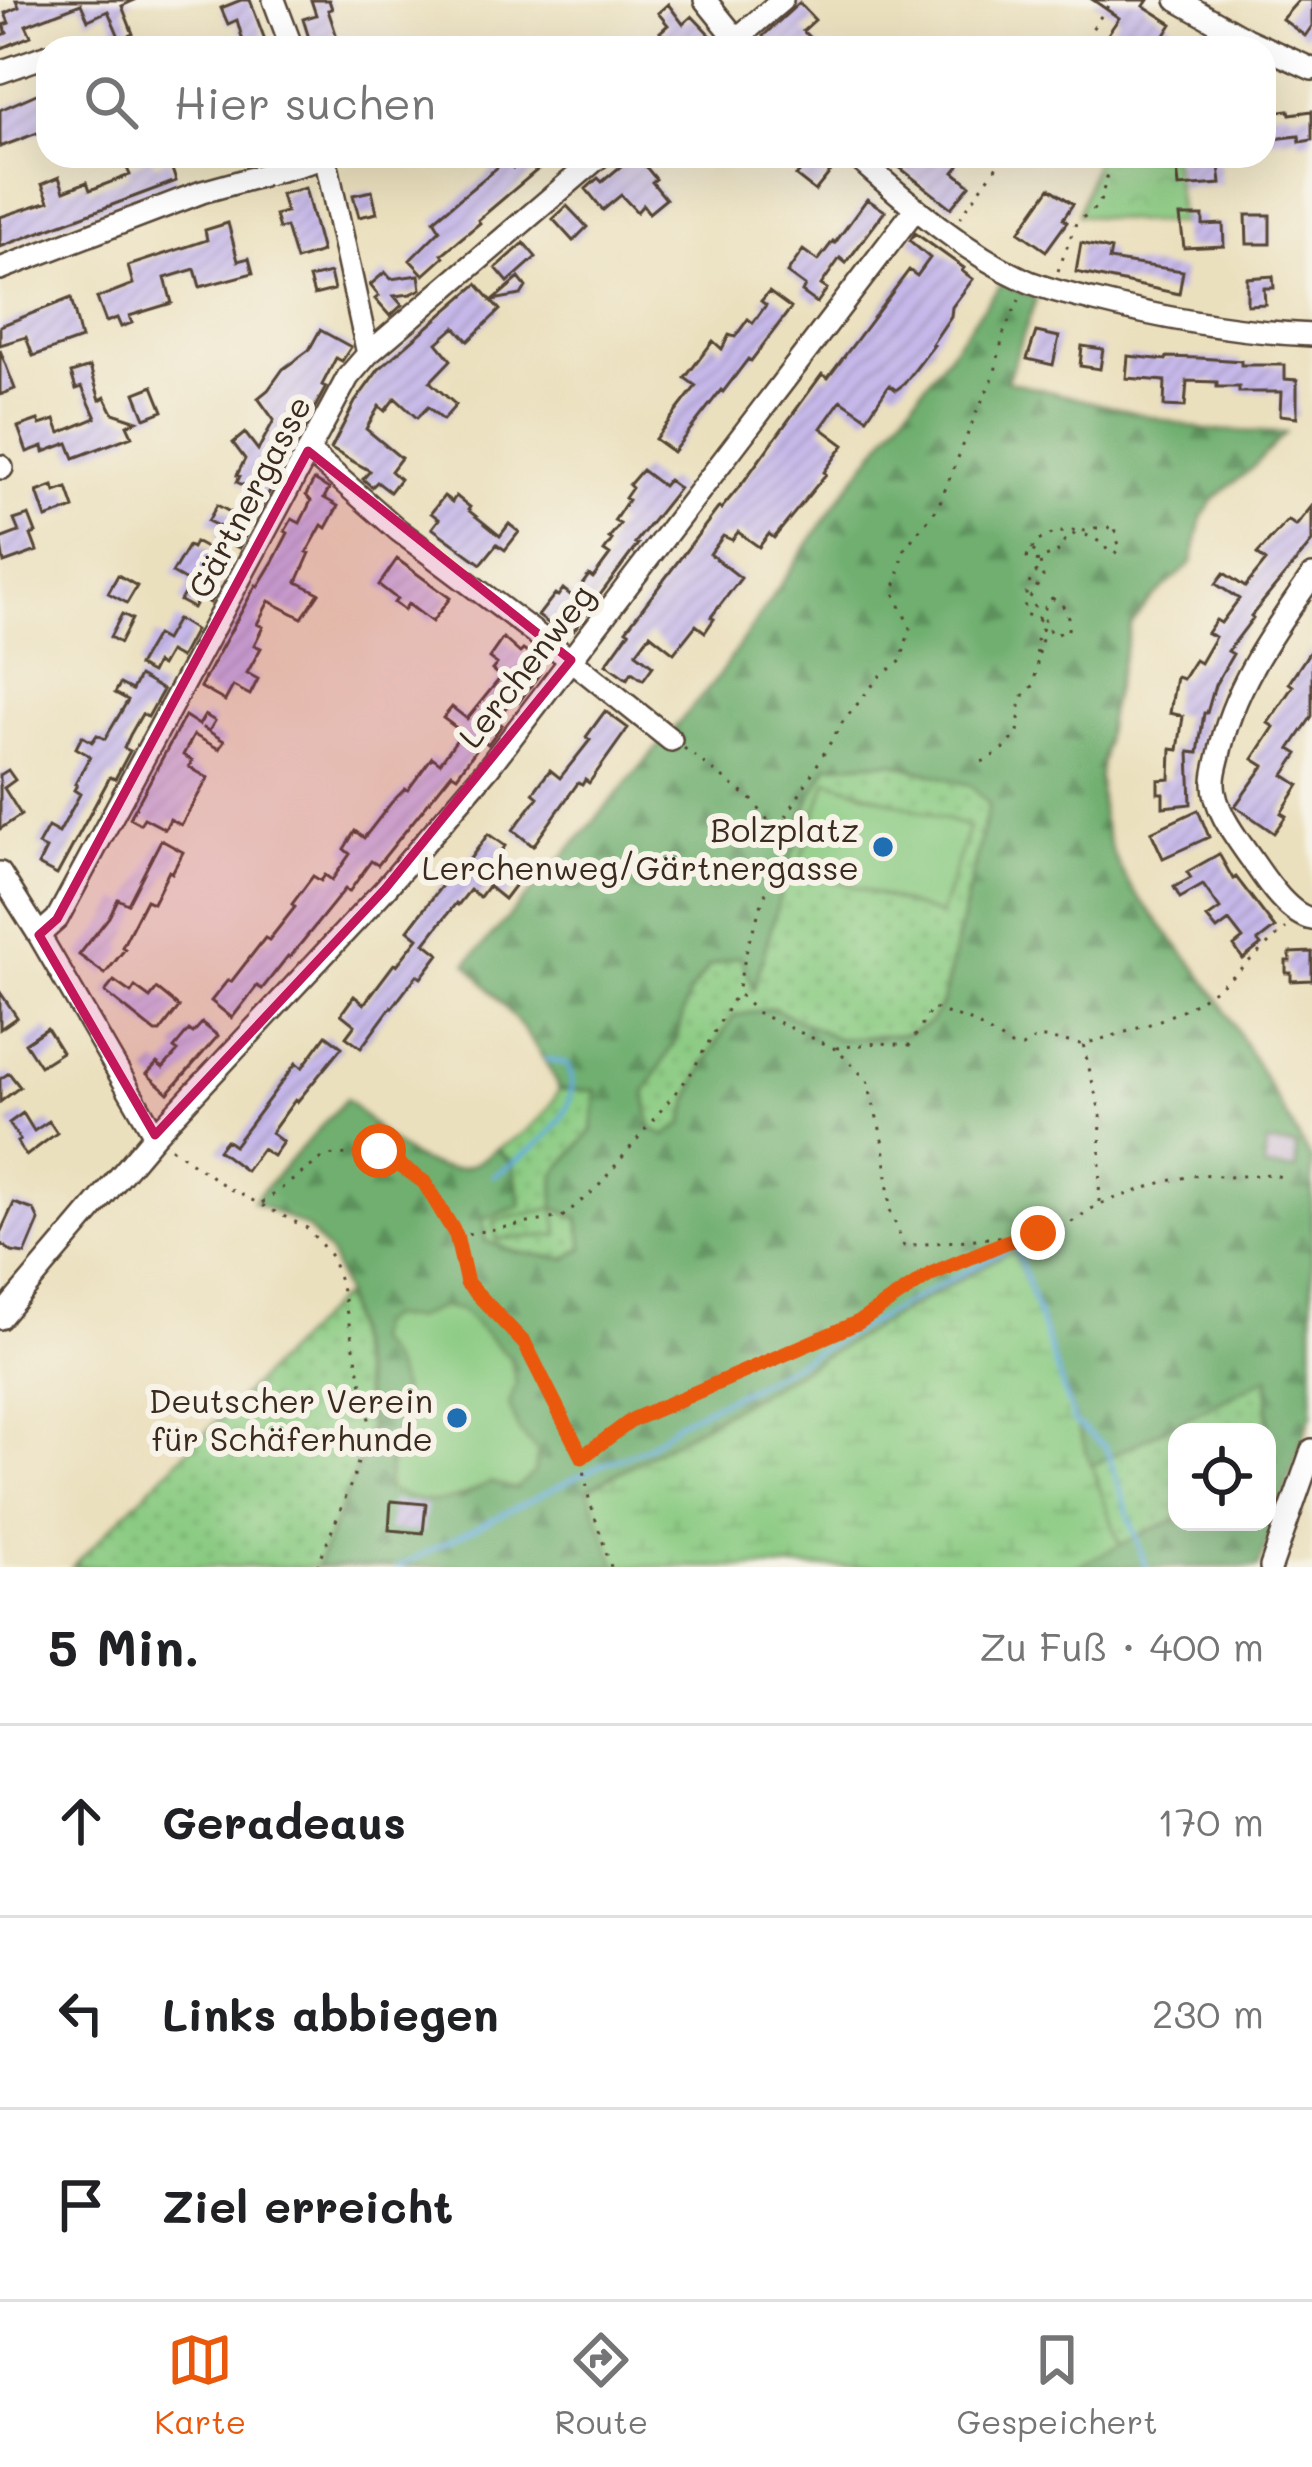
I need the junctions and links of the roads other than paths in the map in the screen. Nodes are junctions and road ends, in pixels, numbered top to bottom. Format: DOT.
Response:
graph roads {
  1 [pos="274,0"];
  2 [pos="705,0"];
  3 [pos="782,0"];
  4 [pos="1178,0"];
  5 [pos="288,36"];
  6 [pos="730,36"];
  7 [pos="745,36"];
  8 [pos="1241,36"];
  9 [pos="1276,53"];
  10 [pos="36,59"];
  11 [pos="1312,69"];
  12 [pos="0,72"];
  13 [pos="286,168"];
  14 [pos="327,168"];
  15 [pos="586,168"];
  16 [pos="869,168"];
  17 [pos="916,208"];
  18 [pos="0,269"];
  19 [pos="1312,335"];
  20 [pos="368,354"];
  21 [pos="308,451"];
  22 [pos="1312,577"];
  23 [pos="571,660"];
  24 [pos="671,740"];
  25 [pos="0,873"];
  26 [pos="1305,918"];
  27 [pos="39,935"];
  28 [pos="155,1135"];
  29 [pos="0,1318"];
  30 [pos="1312,1450"];
  31 [pos="1271,1567"];
  1 -- 5 [label="street"];
  2 -- 6 [label="street"];
  3 -- 7 [label="street"];
  4 -- 8 [label="street"];
  9 -- 11 [label="street"];
  10 -- 12 [label="street"];
  13 -- 18 [label="street"];
  14 -- 20 [label="street"];
  15 -- 20 [label="street, Gärtnergasse"];
  16 -- 17 [label="street"];
  17 -- 19 [label="street"];
  17 -- 23 [label="street, Lerchenweg"];
  20 -- 21 [label="street, Gärtnergasse"];
  21 -- 23 [label="street"];
  21 -- 27 [label="street, Gärtnergasse"];
  22 -- 26 [label="street"];
  23 -- 24 [label="street"];
  23 -- 28 [label="street, Lerchenweg"];
  25 -- 27 [label="street"];
  27 -- 28 [label="street"];
  28 -- 29 [label="street, Lerchenweg"];
  30 -- 31 [label="street"];
}
